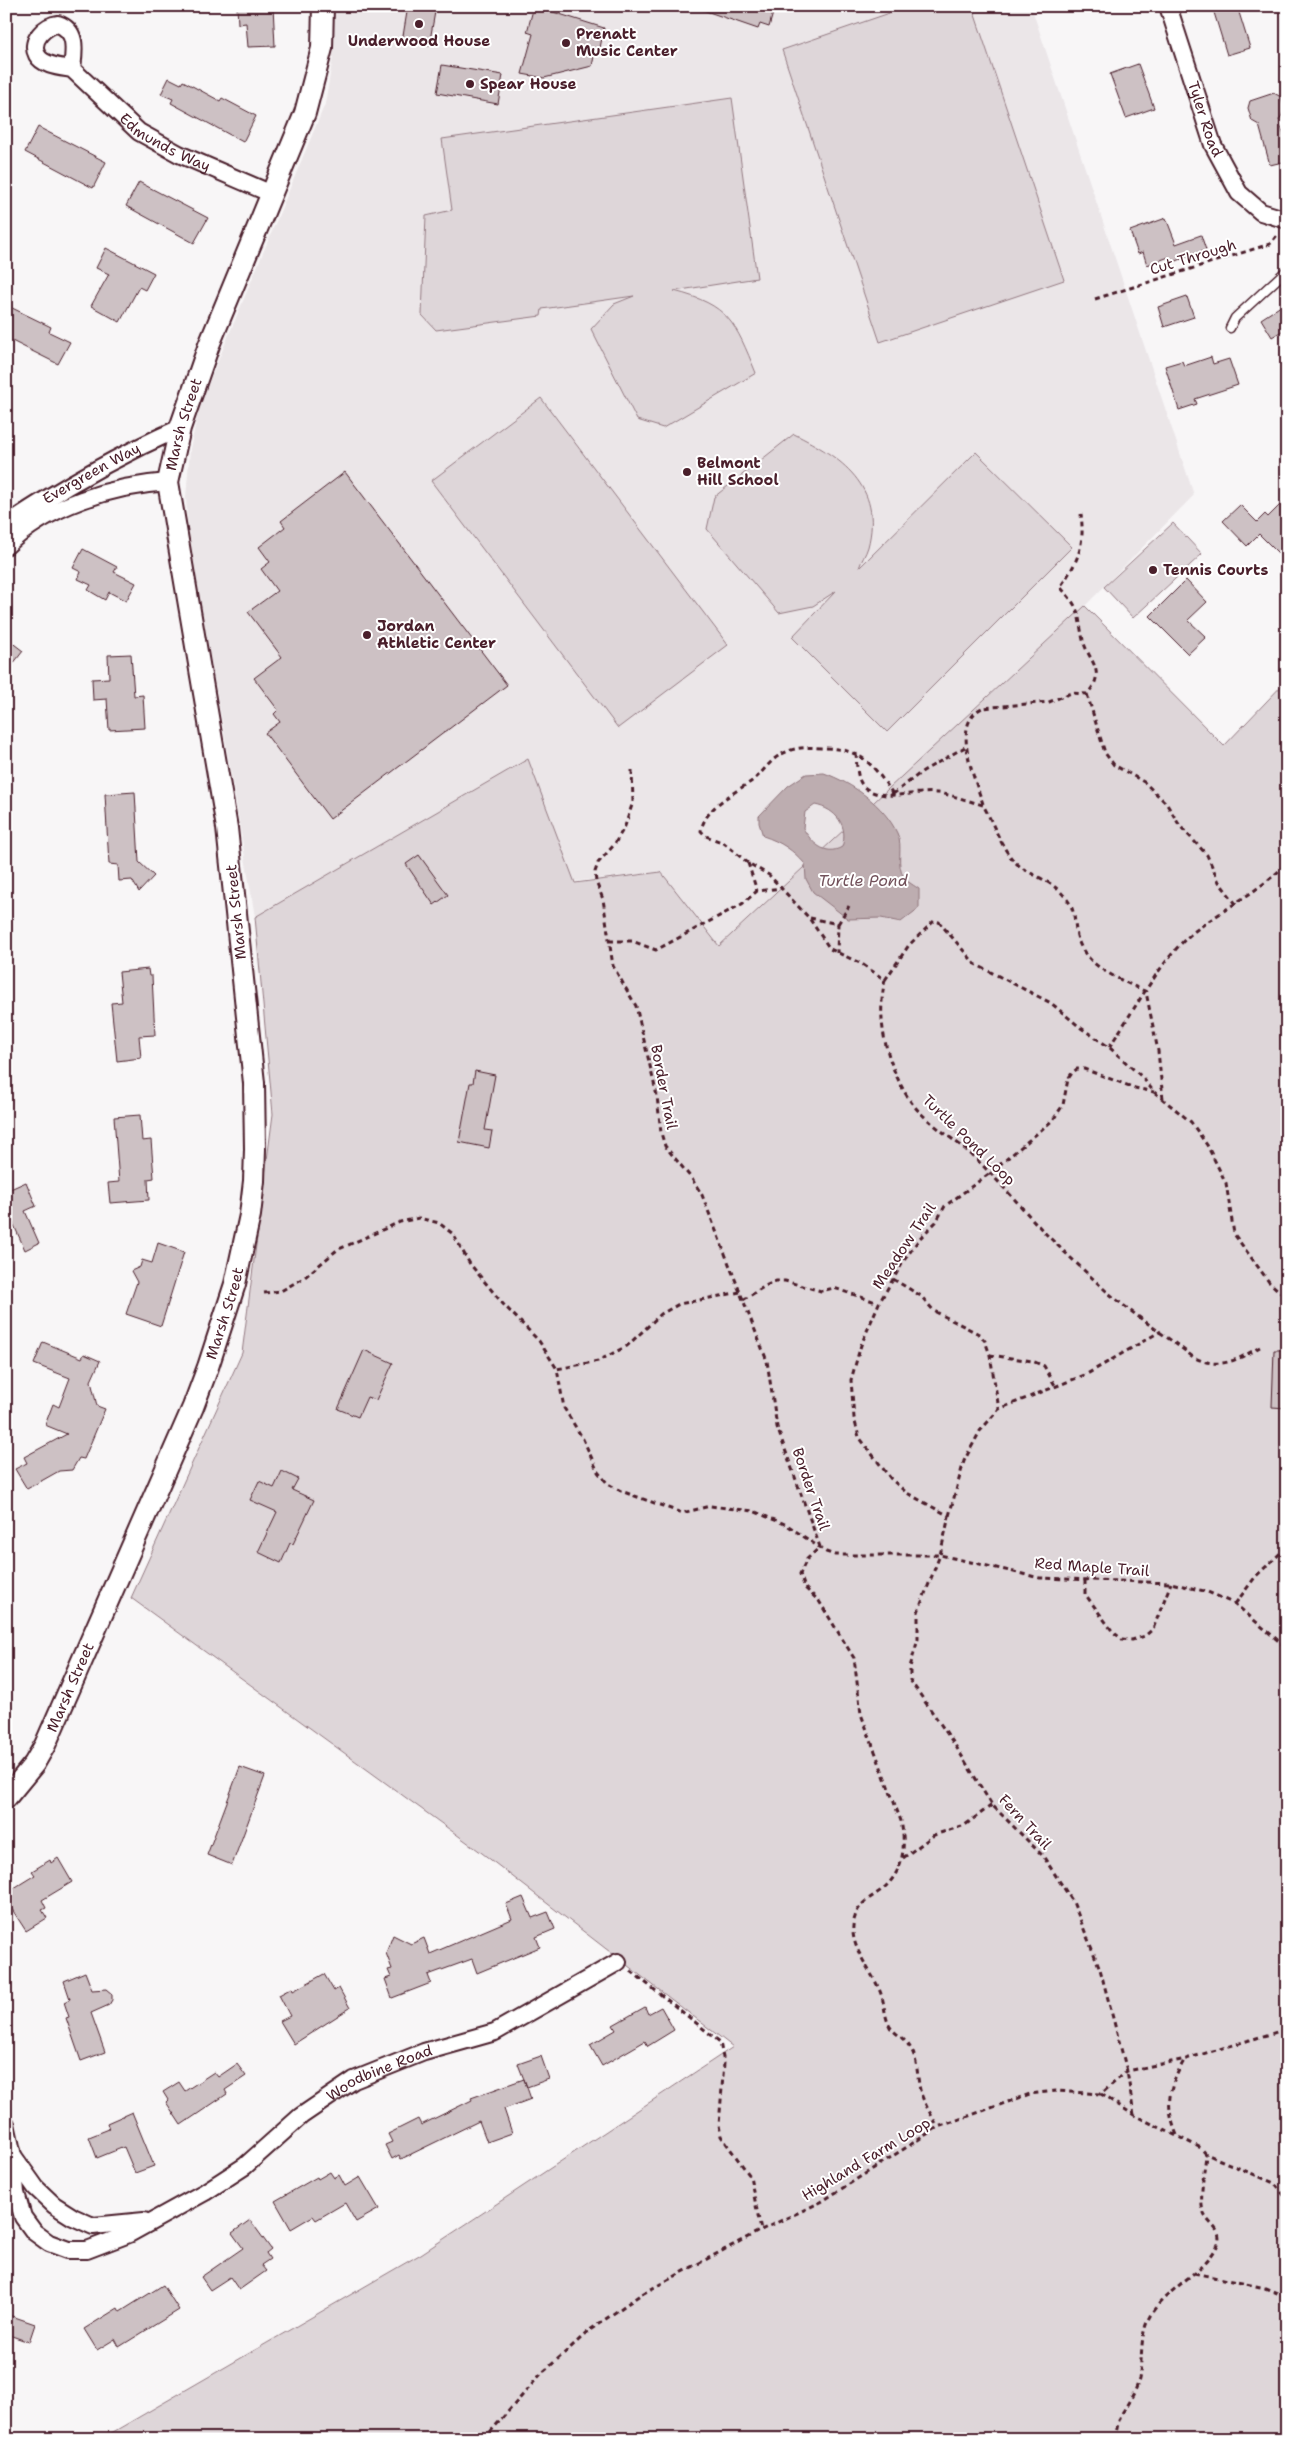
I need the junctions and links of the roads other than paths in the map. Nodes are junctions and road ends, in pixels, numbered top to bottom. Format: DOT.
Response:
graph roads {
  1 [pos="323,6"];
  2 [pos="1168,6"];
  3 [pos="72,69"];
  4 [pos="272,194"];
  5 [pos="1284,225"];
  6 [pos="1287,270"];
  7 [pos="1230,328"];
  8 [pos="180,428"];
  9 [pos="168,482"];
  10 [pos="6,525"];
  11 [pos="6,546"];
  12 [pos="6,1798"];
  13 [pos="618,1962"];
  14 [pos="6,2124"];
  15 [pos="13,2156"];
  16 [pos="160,2217"];
  1 -- 4 [label="street, Marsh Street"];
  2 -- 5 [label="street, Tyler Road"];
  3 -- 4 [label="street, Edmunds Way"];
  4 -- 8 [label="street, Marsh Street"];
  6 -- 7 [label="lane"];
  8 -- 9 [label="street, Marsh Street"];
  8 -- 10 [label="street, Evergreen Way"];
  9 -- 11 [label="street, Evergreen Way"];
  9 -- 12 [label="street, Marsh Street"];
  13 -- 16 [label="street, Woodbine Road"];
  14 -- 15 [label="street, Woodbine Road"];
  15 -- 16 [label="street, Woodbine Road"];
  15 -- 16 [label="street, Woodbine Road"];
}
